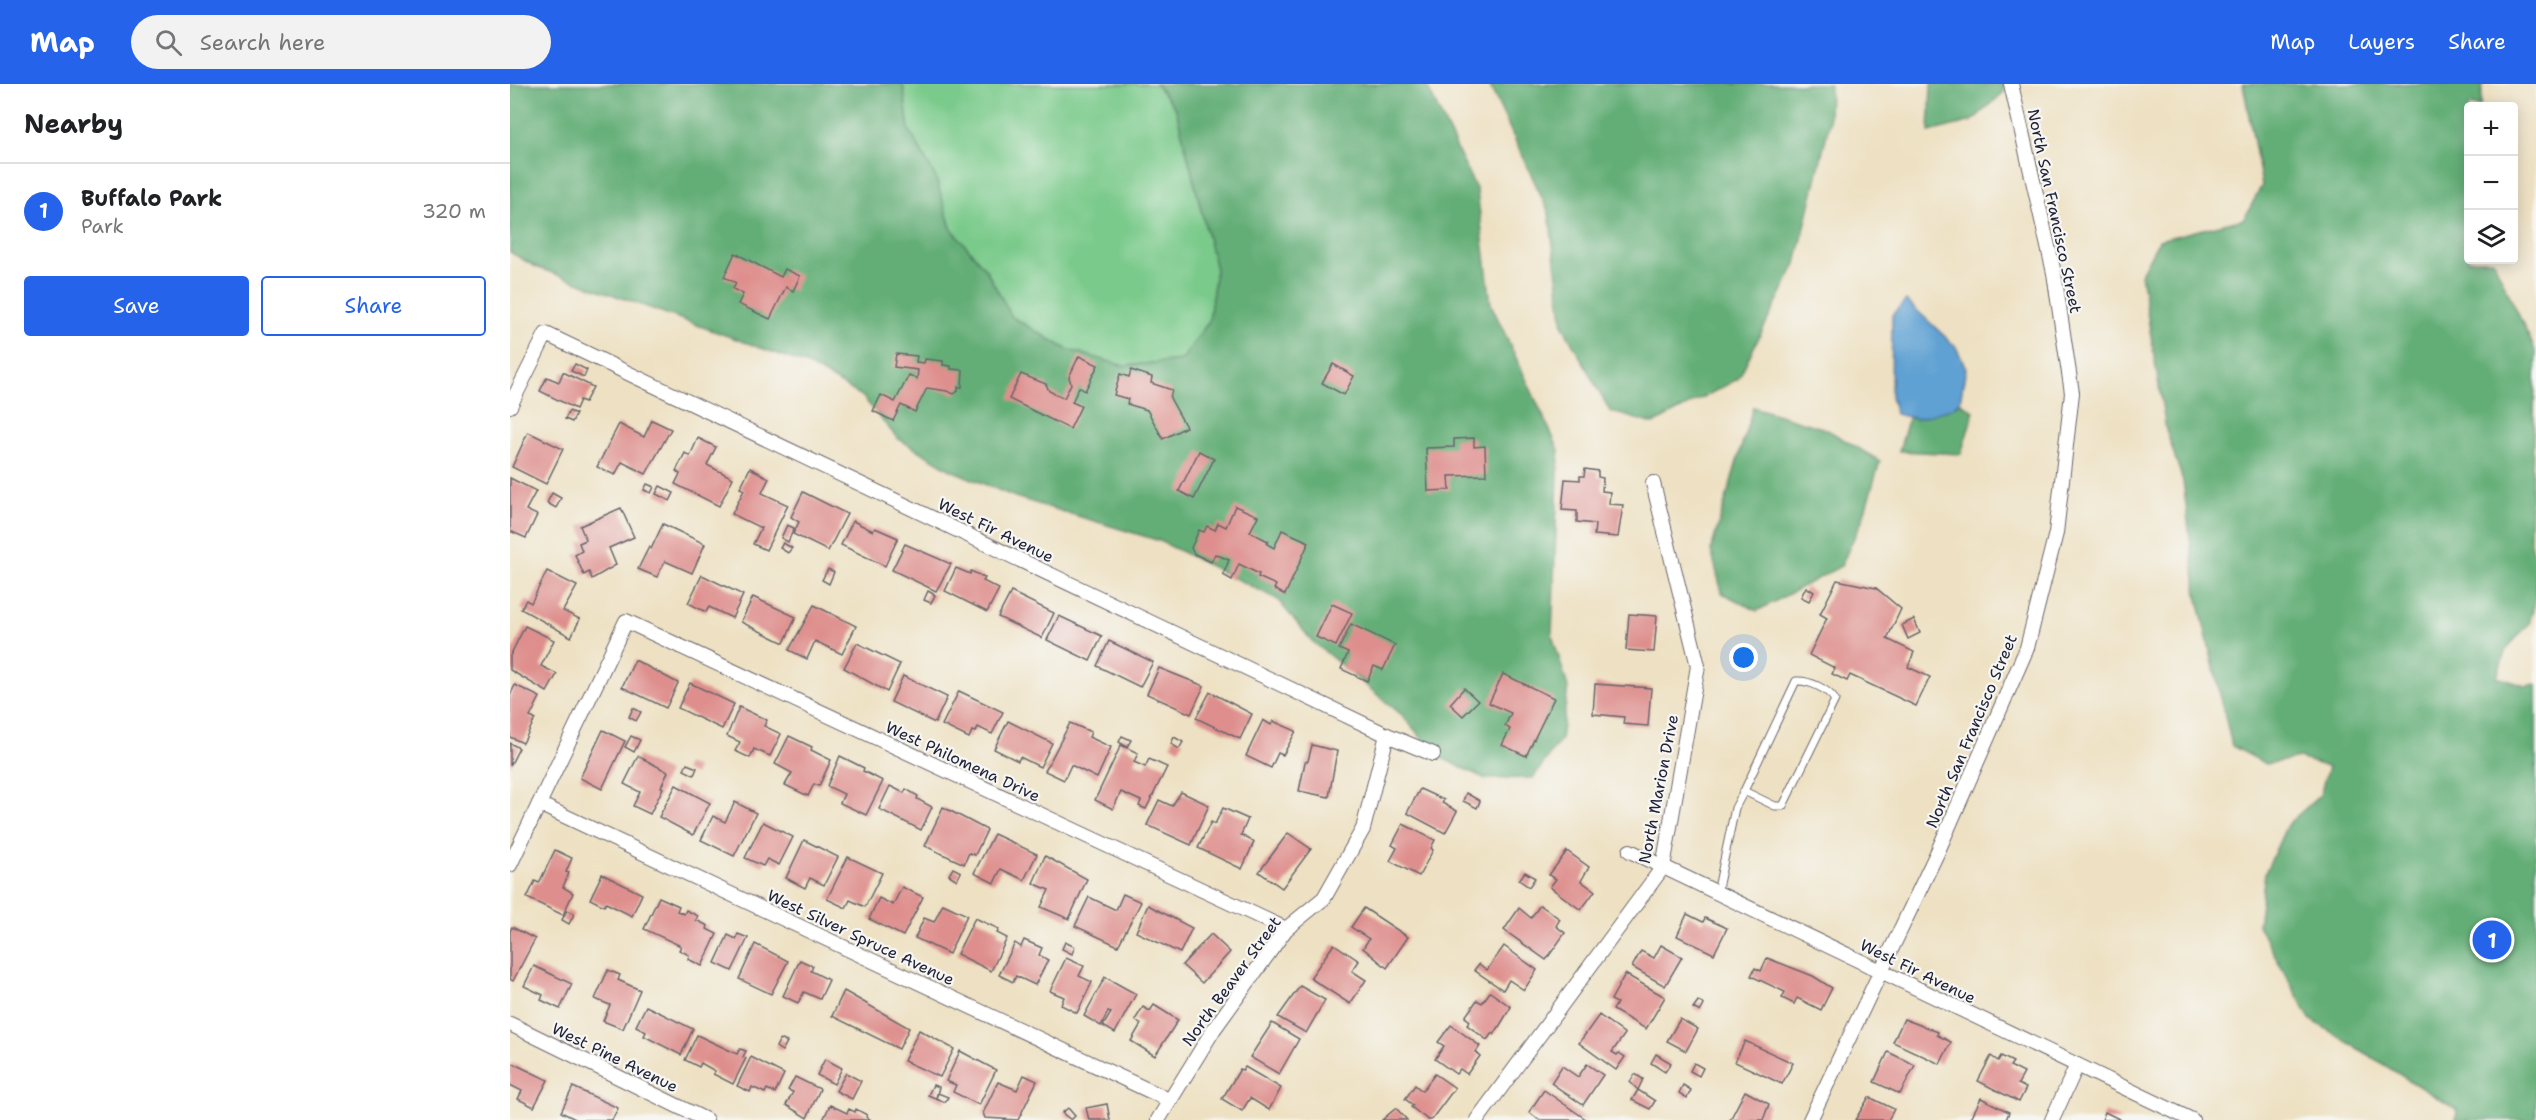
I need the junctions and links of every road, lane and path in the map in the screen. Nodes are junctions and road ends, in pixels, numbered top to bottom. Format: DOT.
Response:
graph roads {
  1 [pos="2011,84"];
  2 [pos="510,406"];
  3 [pos="1653,483"];
  4 [pos="1387,735"];
  5 [pos="1433,754"];
  6 [pos="1744,791"];
  7 [pos="538,804"];
  8 [pos="1630,851"];
  9 [pos="510,865"];
  10 [pos="1663,867"];
  11 [pos="1717,893"];
  12 [pos="1286,930"];
  13 [pos="1881,971"];
  14 [pos="510,1024"];
  15 [pos="2077,1065"];
  16 [pos="1169,1100"];
  17 [pos="678,1107"];
  18 [pos="672,1120"];
  19 [pos="706,1120"];
  20 [pos="1158,1120"];
  21 [pos="1478,1120"];
  22 [pos="1810,1120"];
  23 [pos="2052,1120"];
  24 [pos="2192,1120"];
  1 -- 13 [label="street, North San Francisco Street"];
  2 -- 4 [label="street, West Fir Avenue"];
  3 -- 10 [label="street, North Marion Drive"];
  4 -- 5 [label="street, West Fir Avenue"];
  4 -- 12 [label="street, North Beaver Street"];
  6 -- 6 [label="lane"];
  6 -- 11 [label="lane"];
  7 -- 9 [label="street"];
  7 -- 12 [label="street, West Philomena Drive"];
  7 -- 16 [label="street, West Silver Spruce Avenue"];
  8 -- 10 [label="street, West Fir Avenue"];
  10 -- 11 [label="street, West Fir Avenue"];
  10 -- 21 [label="street, North Marion Drive"];
  11 -- 13 [label="street, West Fir Avenue"];
  12 -- 16 [label="street, North Beaver Street"];
  13 -- 15 [label="street, West Fir Avenue"];
  13 -- 22 [label="street, North San Francisco Street"];
  14 -- 17 [label="street, West Pine Avenue"];
  15 -- 23 [label="street"];
  15 -- 24 [label="street, West Fir Avenue"];
  16 -- 20 [label="street, North Beaver Street"];
  17 -- 18 [label="street"];
  17 -- 19 [label="street, West Pine Avenue"];
}
